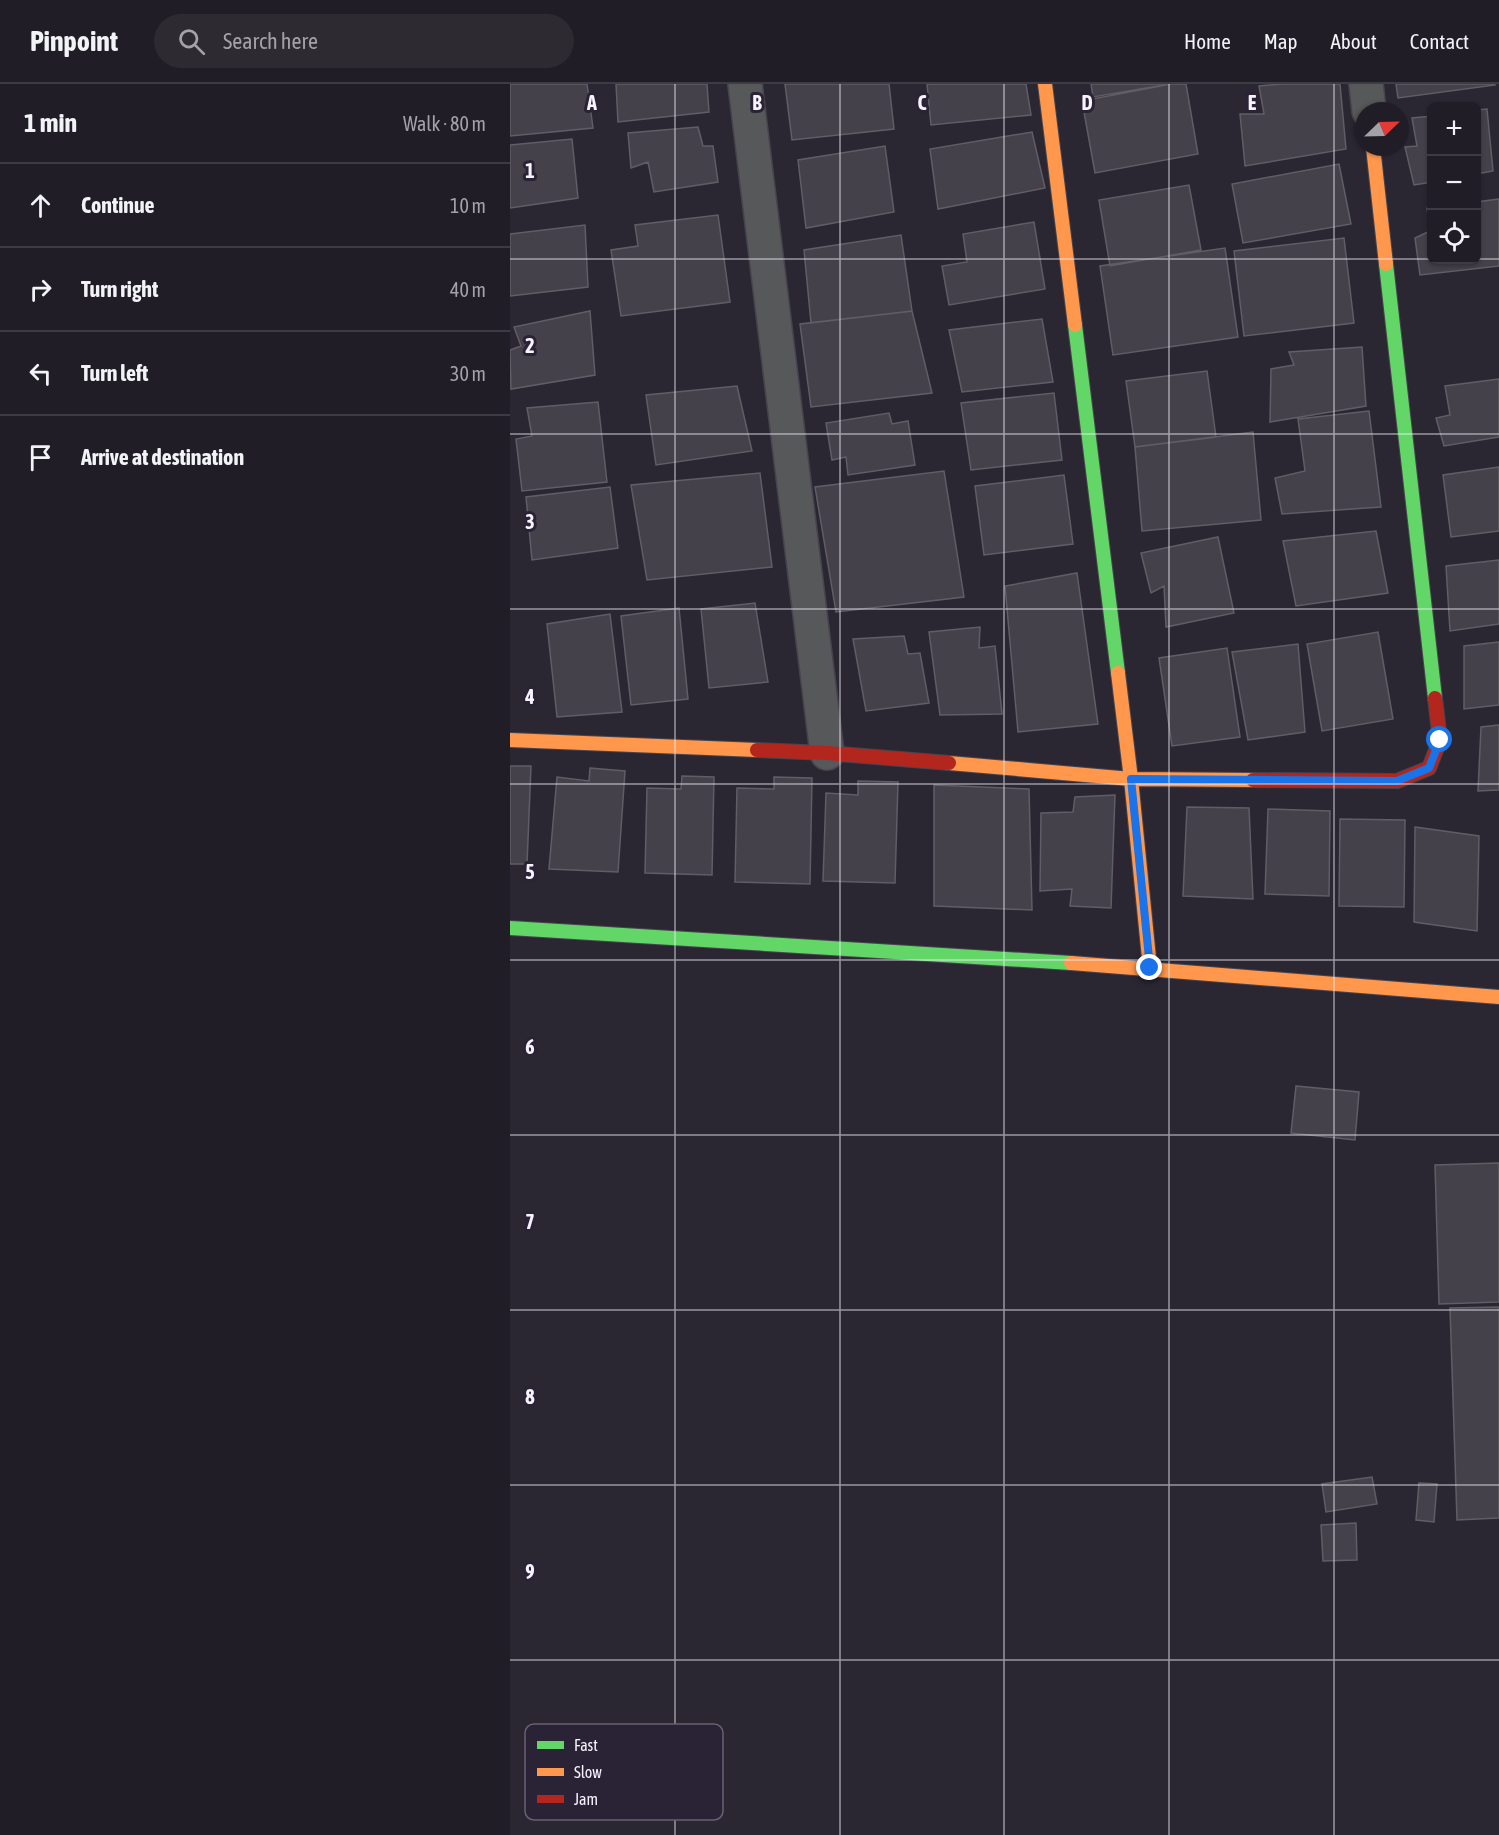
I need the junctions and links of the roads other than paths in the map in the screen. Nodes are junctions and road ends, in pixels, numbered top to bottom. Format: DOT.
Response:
graph roads {
  1 [pos="745,84"];
  2 [pos="1044,84"];
  3 [pos="1366,84"];
  4 [pos="1368,102"];
  5 [pos="1374,156"];
  6 [pos="511,735"];
  7 [pos="827,753"];
  8 [pos="1131,779"];
  9 [pos="510,928"];
  10 [pos="1150,968"];
  11 [pos="1499,997"];
  1 -- 7 [label="street"];
  2 -- 8 [label="street"];
  3 -- 4 [label="street"];
  5 -- 8 [label="street"];
  6 -- 7 [label="street"];
  7 -- 8 [label="street"];
  8 -- 10 [label="street"];
  9 -- 10 [label="street"];
  10 -- 11 [label="street"];
}
